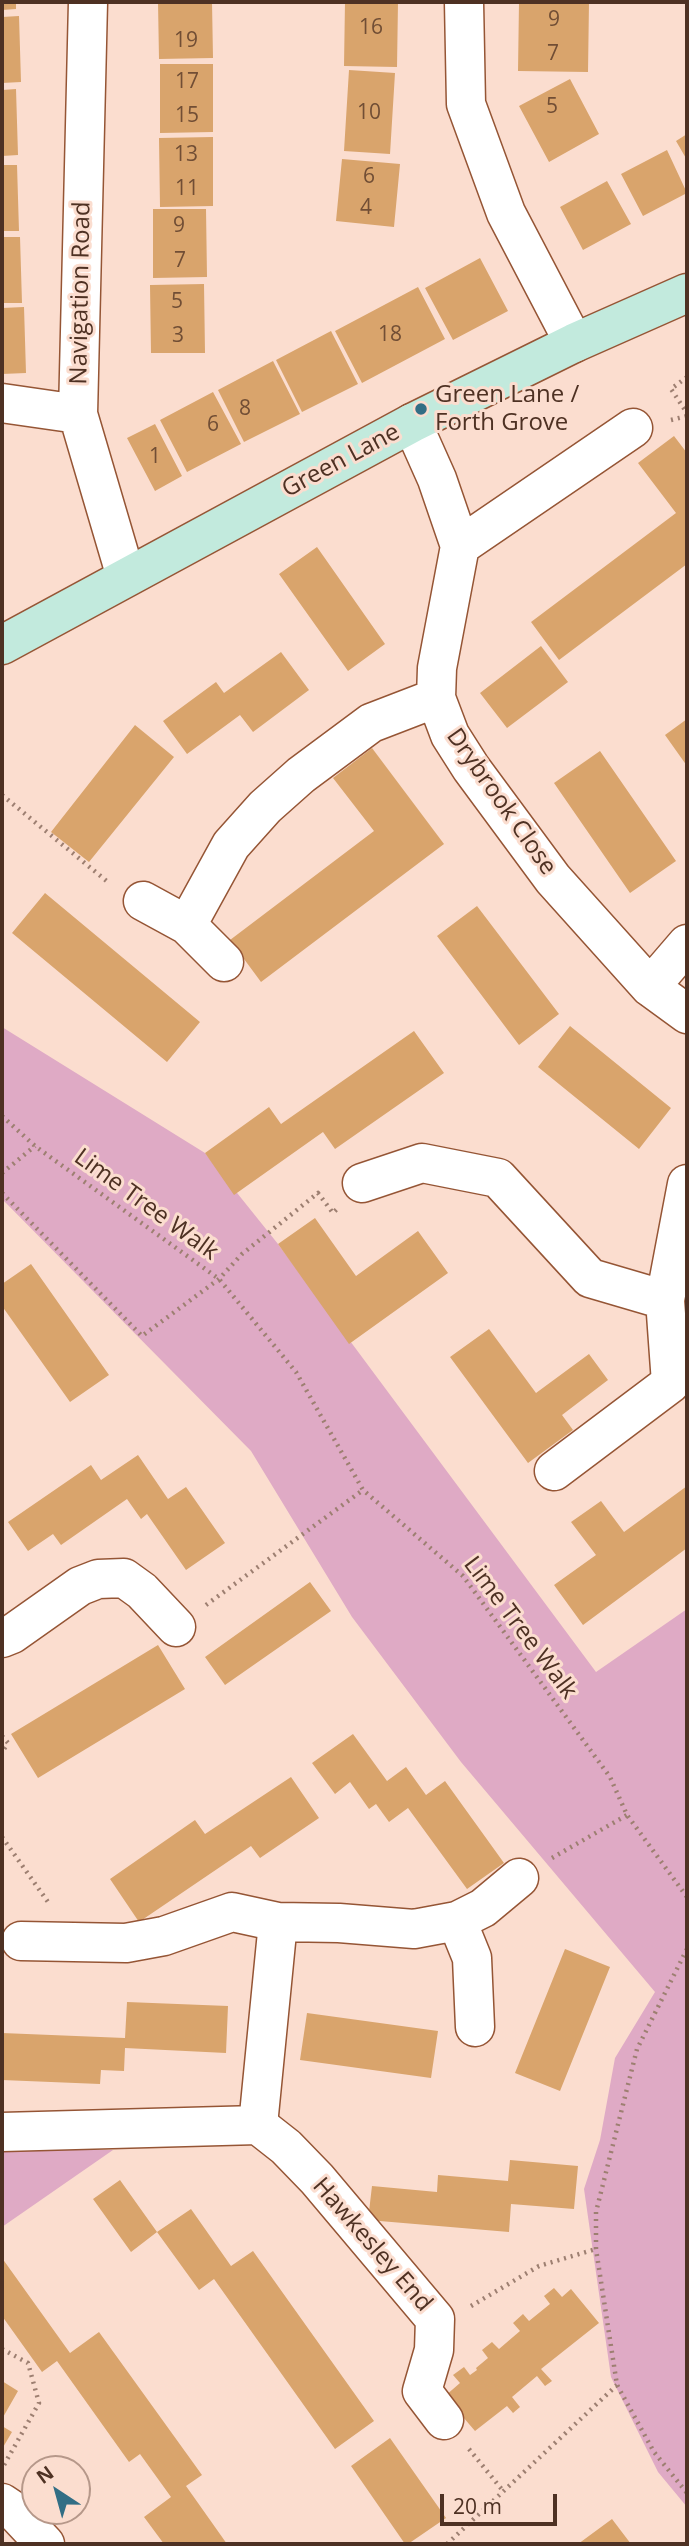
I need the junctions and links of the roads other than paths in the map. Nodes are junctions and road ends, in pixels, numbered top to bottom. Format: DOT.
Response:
graph roads {
  1 [pos="88,2"];
  2 [pos="464,2"];
  3 [pos="687,293"];
  4 [pos="574,343"];
  5 [pos="2,403"];
  6 [pos="78,414"];
  7 [pos="412,423"];
  8 [pos="633,428"];
  9 [pos="460,546"];
  10 [pos="126,577"];
  11 [pos="2,645"];
  12 [pos="436,698"];
  13 [pos="143,901"];
  14 [pos="187,925"];
  15 [pos="687,944"];
  16 [pos="224,962"];
  17 [pos="650,987"];
  18 [pos="687,1014"];
  19 [pos="362,1183"];
  20 [pos="687,1184"];
  21 [pos="665,1300"];
  22 [pos="679,1391"];
  23 [pos="554,1471"];
  24 [pos="176,1627"];
  25 [pos="2,1639"];
  26 [pos="519,1878"];
  27 [pos="457,1921"];
  28 [pos="278,1922"];
  29 [pos="21,1941"];
  30 [pos="475,2026"];
  31 [pos="258,2124"];
  32 [pos="2,2133"];
  33 [pos="444,2420"];
  34 [pos="2,2503"];
  35 [pos="45,2544"];
  1 -- 6 [label="street, Navigation Road"];
  2 -- 4 [label="street"];
  3 -- 4 [label="street, Green Lane"];
  4 -- 7 [label="street, Green Lane"];
  5 -- 6 [label="street"];
  6 -- 10 [label="street, Navigation Road"];
  7 -- 9 [label="street, Drybrook Close"];
  7 -- 10 [label="street, Green Lane"];
  8 -- 9 [label="street"];
  9 -- 12 [label="street, Drybrook Close"];
  10 -- 11 [label="street, Green Lane"];
  12 -- 14 [label="street"];
  12 -- 17 [label="street, Drybrook Close"];
  13 -- 14 [label="street"];
  14 -- 16 [label="street"];
  15 -- 17 [label="street"];
  17 -- 18 [label="street, Drybrook Close"];
  19 -- 21 [label="street"];
  20 -- 21 [label="street"];
  21 -- 22 [label="street"];
  22 -- 23 [label="street"];
  24 -- 25 [label="street"];
  26 -- 27 [label="street"];
  27 -- 28 [label="street"];
  27 -- 30 [label="street"];
  28 -- 29 [label="street"];
  28 -- 31 [label="street"];
  31 -- 32 [label="street"];
  31 -- 33 [label="street, Hawkesley End"];
  34 -- 35 [label="street"];
}
